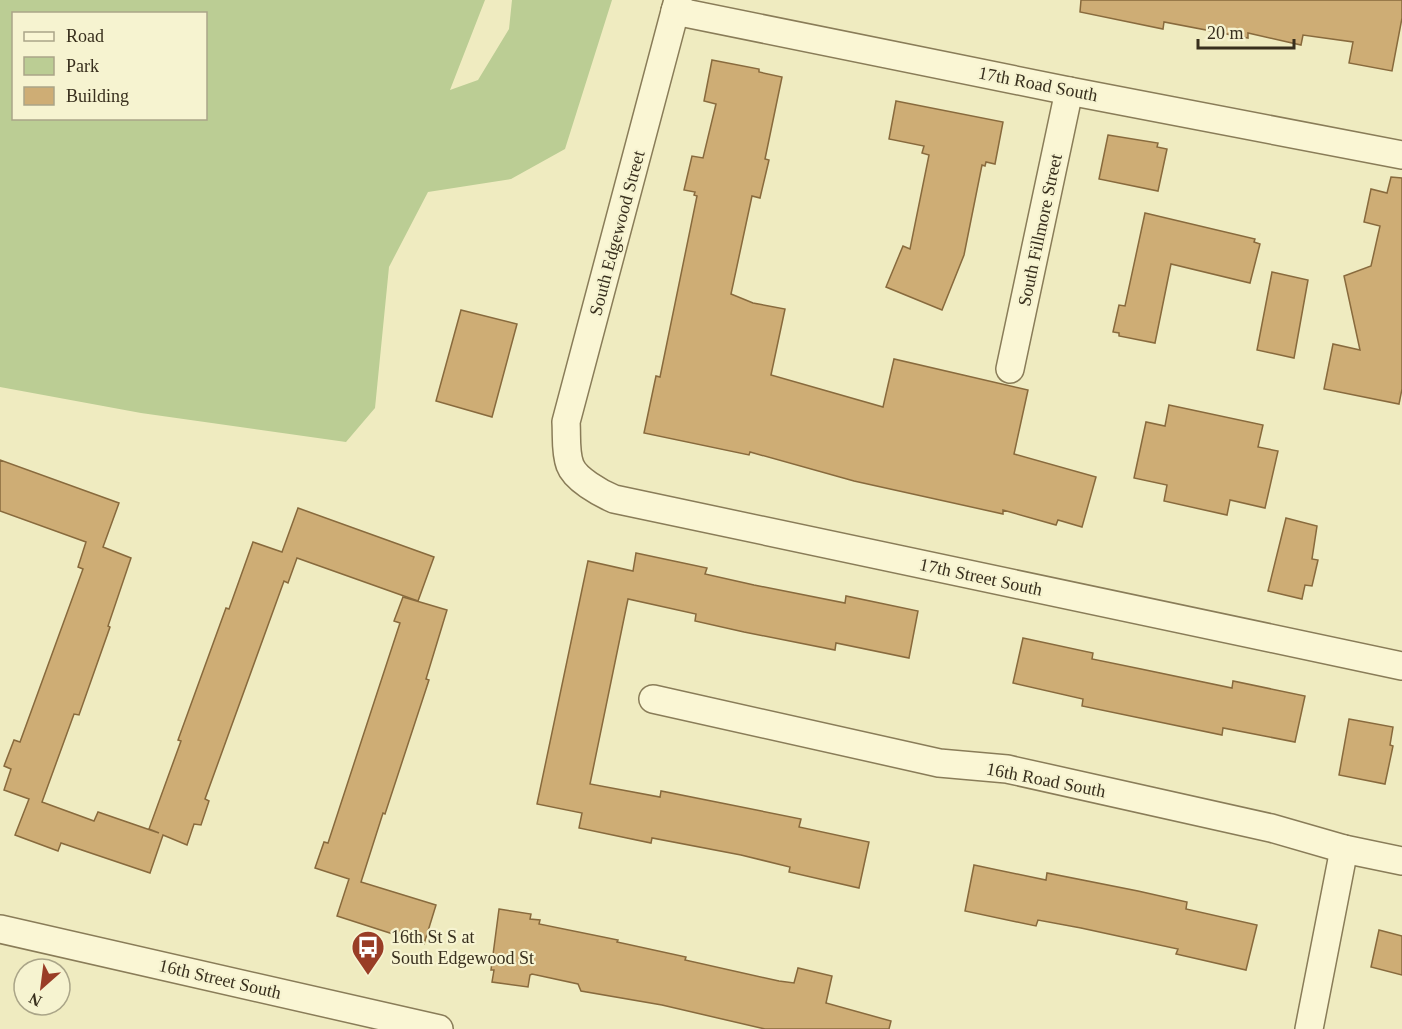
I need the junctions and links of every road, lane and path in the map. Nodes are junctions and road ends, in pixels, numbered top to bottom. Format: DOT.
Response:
graph roads {
  1 [pos="677,6"];
  2 [pos="1069,91"];
  3 [pos="1402,155"];
  4 [pos="1010,369"];
  5 [pos="570,467"];
  6 [pos="1402,666"];
  7 [pos="653,699"];
  8 [pos="1344,849"];
  9 [pos="1402,861"];
  10 [pos="0,929"];
  11 [pos="431,1028"];
  12 [pos="1309,1029"];
  1 -- 2 [label="street, 17th Road South"];
  1 -- 5 [label="street, South Edgewood Street"];
  2 -- 3 [label="street, 17th Road South"];
  2 -- 4 [label="street, South Fillmore Street"];
  5 -- 6 [label="street, 17th Street South"];
  7 -- 8 [label="street, 16th Road South"];
  8 -- 9 [label="street, 16th Road South"];
  8 -- 12 [label="street"];
  10 -- 11 [label="street, 16th Street South"];
}
